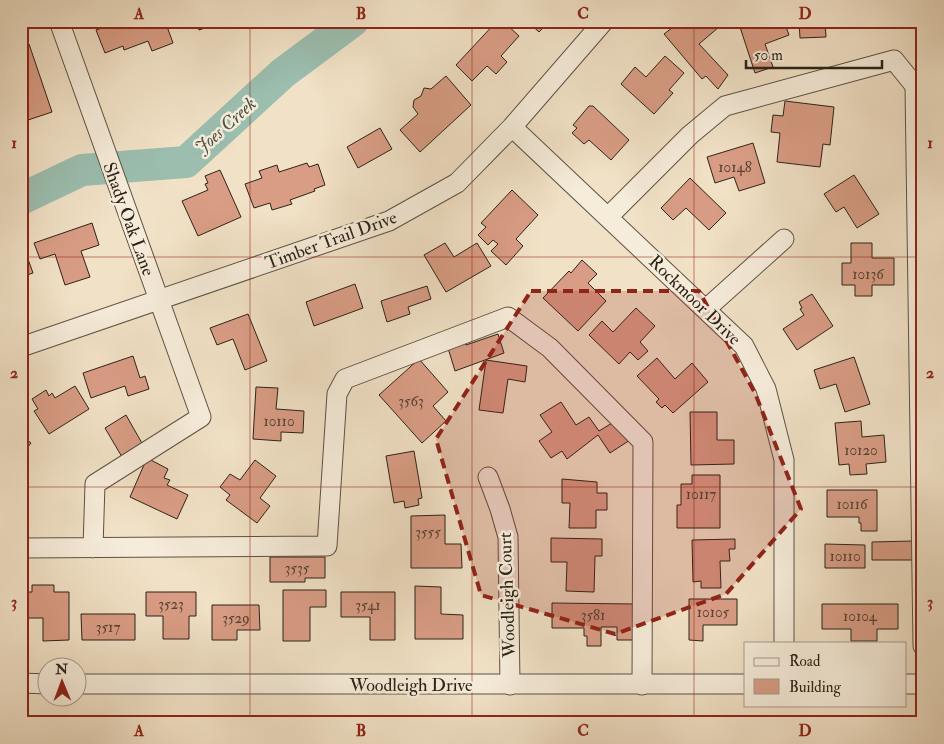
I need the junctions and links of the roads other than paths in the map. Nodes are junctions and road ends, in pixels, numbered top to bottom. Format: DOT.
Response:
graph roads {
  1 [pos="59,21"];
  2 [pos="604,21"];
  3 [pos="512,127"];
  4 [pos="608,217"];
  5 [pos="784,239"];
  6 [pos="158,300"];
  7 [pos="706,309"];
  8 [pos="21,347"];
  9 [pos="488,477"];
  10 [pos="21,548"];
  11 [pos="93,548"];
  12 [pos="784,642"];
  13 [pos="923,646"];
  14 [pos="21,684"];
  15 [pos="38,684"];
  16 [pos="88,684"];
  17 [pos="744,684"];
  18 [pos="906,684"];
  19 [pos="923,684"];
  20 [pos="510,685"];
  21 [pos="642,685"];
  1 -- 6 [label="street, Shady Oak Lane"];
  2 -- 3 [label="street, Timber Trail Drive"];
  3 -- 4 [label="street, Rockmoor Drive"];
  3 -- 6 [label="street, Timber Trail Drive"];
  4 -- 7 [label="street, Rockmoor Drive"];
  4 -- 13 [label="street"];
  5 -- 7 [label="street"];
  6 -- 8 [label="street, Timber Trail Drive"];
  6 -- 11 [label="street, Shady Oak Lane"];
  7 -- 12 [label="street, Rockmoor Drive"];
  9 -- 20 [label="street, Woodleigh Court"];
  10 -- 11 [label="street"];
  11 -- 21 [label="street"];
  14 -- 15 [label="street"];
  16 -- 20 [label="street, Woodleigh Drive"];
  17 -- 21 [label="street, Woodleigh Drive"];
  18 -- 19 [label="street"];
  20 -- 21 [label="street, Woodleigh Drive"];
}
